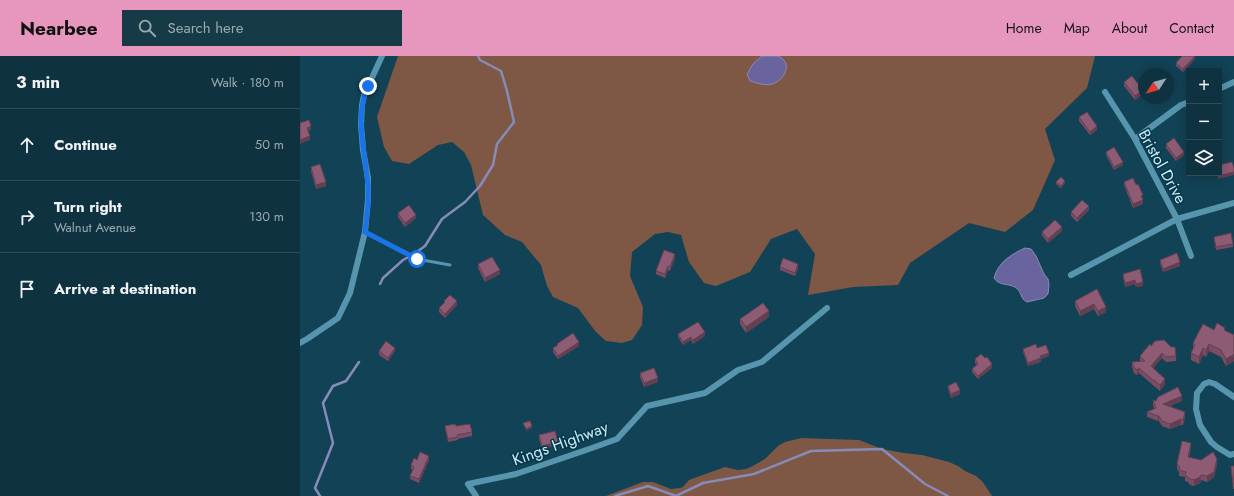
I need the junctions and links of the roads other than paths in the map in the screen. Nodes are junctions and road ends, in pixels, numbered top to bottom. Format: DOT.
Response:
graph roads {
  1 [pos="382,56"];
  2 [pos="1234,82"];
  3 [pos="1222,88"];
  4 [pos="1105,92"];
  5 [pos="1186,103"];
  6 [pos="1135,139"];
  7 [pos="1234,203"];
  8 [pos="1177,218"];
  9 [pos="365,232"];
  10 [pos="1191,256"];
  11 [pos="450,265"];
  12 [pos="1071,275"];
  13 [pos="827,308"];
  14 [pos="300,343"];
  15 [pos="1234,397"];
  16 [pos="1234,454"];
  17 [pos="476,496"];
  1 -- 9 [label="street"];
  2 -- 3 [label="street"];
  4 -- 6 [label="street, Bristol Drive"];
  5 -- 6 [label="street"];
  6 -- 8 [label="street, Bristol Drive"];
  7 -- 8 [label="street"];
  8 -- 10 [label="street, Bristol Drive"];
  8 -- 12 [label="street"];
  9 -- 11 [label="lane"];
  9 -- 14 [label="street"];
  13 -- 17 [label="street, Kings Highway"];
  15 -- 16 [label="street"];
}
